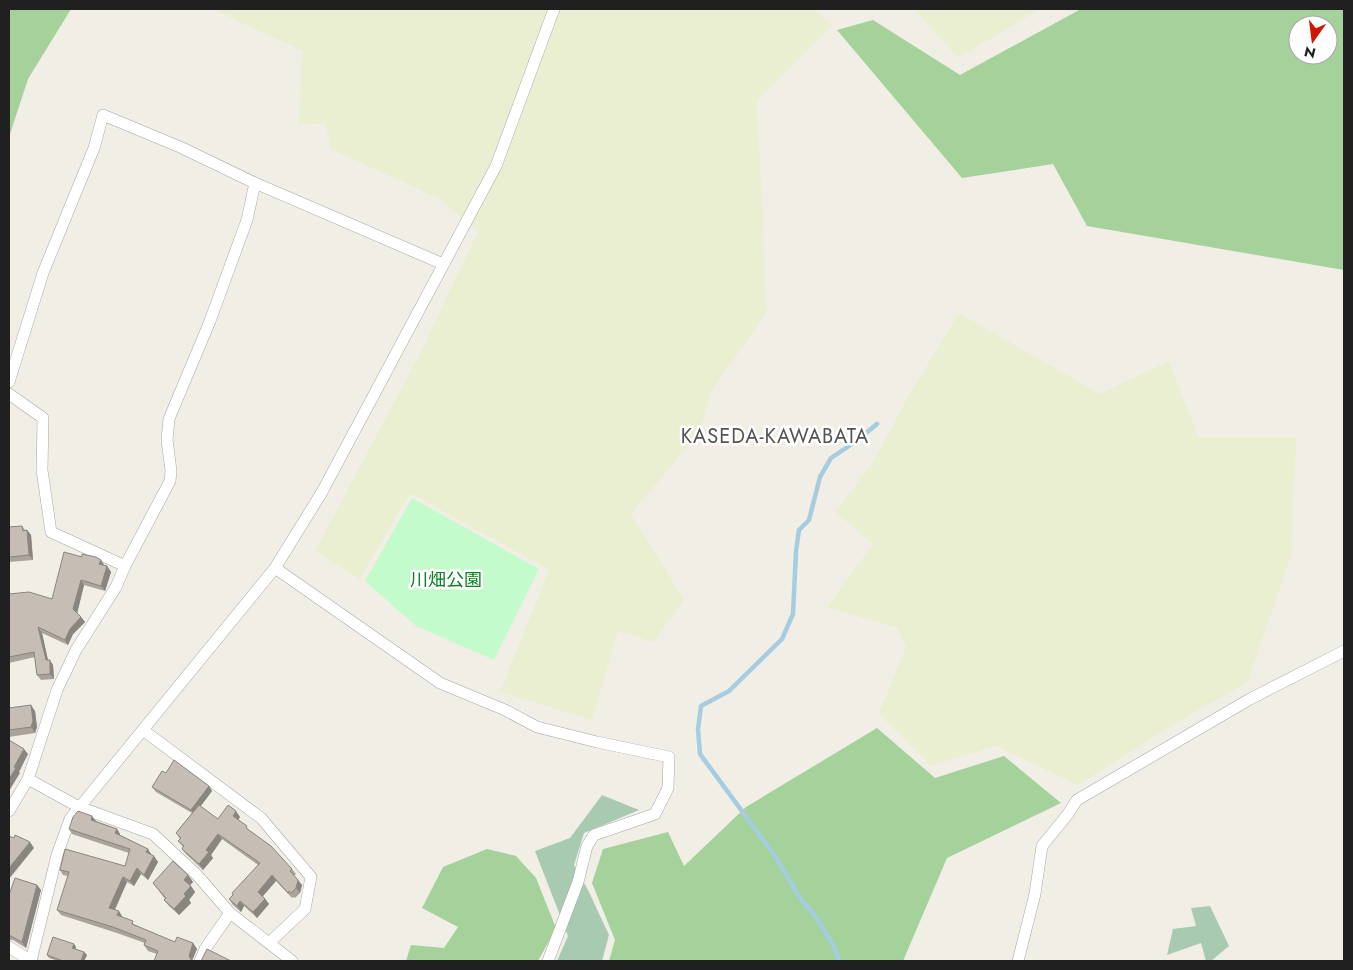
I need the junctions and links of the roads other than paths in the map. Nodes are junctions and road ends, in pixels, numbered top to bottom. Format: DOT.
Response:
graph roads {
  1 [pos="554,9"];
  2 [pos="255,183"];
  3 [pos="443,264"];
  4 [pos="9,382"];
  5 [pos="9,394"];
  6 [pos="125,566"];
  7 [pos="275,568"];
  8 [pos="1344,651"];
  9 [pos="143,730"];
  10 [pos="28,779"];
  11 [pos="79,807"];
  12 [pos="9,811"];
  13 [pos="230,912"];
  14 [pos="269,943"];
  15 [pos="9,947"];
  16 [pos="31,961"];
  17 [pos="200,961"];
  18 [pos="292,961"];
  19 [pos="548,961"];
  20 [pos="1018,961"];
  1 -- 3 [label="street"];
  2 -- 3 [label="street"];
  2 -- 4 [label="street"];
  2 -- 6 [label="street"];
  3 -- 7 [label="street"];
  5 -- 6 [label="street"];
  6 -- 10 [label="street"];
  7 -- 9 [label="street"];
  7 -- 19 [label="street"];
  8 -- 20 [label="street"];
  9 -- 11 [label="street"];
  9 -- 14 [label="street"];
  10 -- 11 [label="street"];
  10 -- 12 [label="street"];
  11 -- 13 [label="street"];
  11 -- 16 [label="street"];
  13 -- 14 [label="street"];
  13 -- 17 [label="street"];
  14 -- 18 [label="street"];
  15 -- 16 [label="street"];
}
